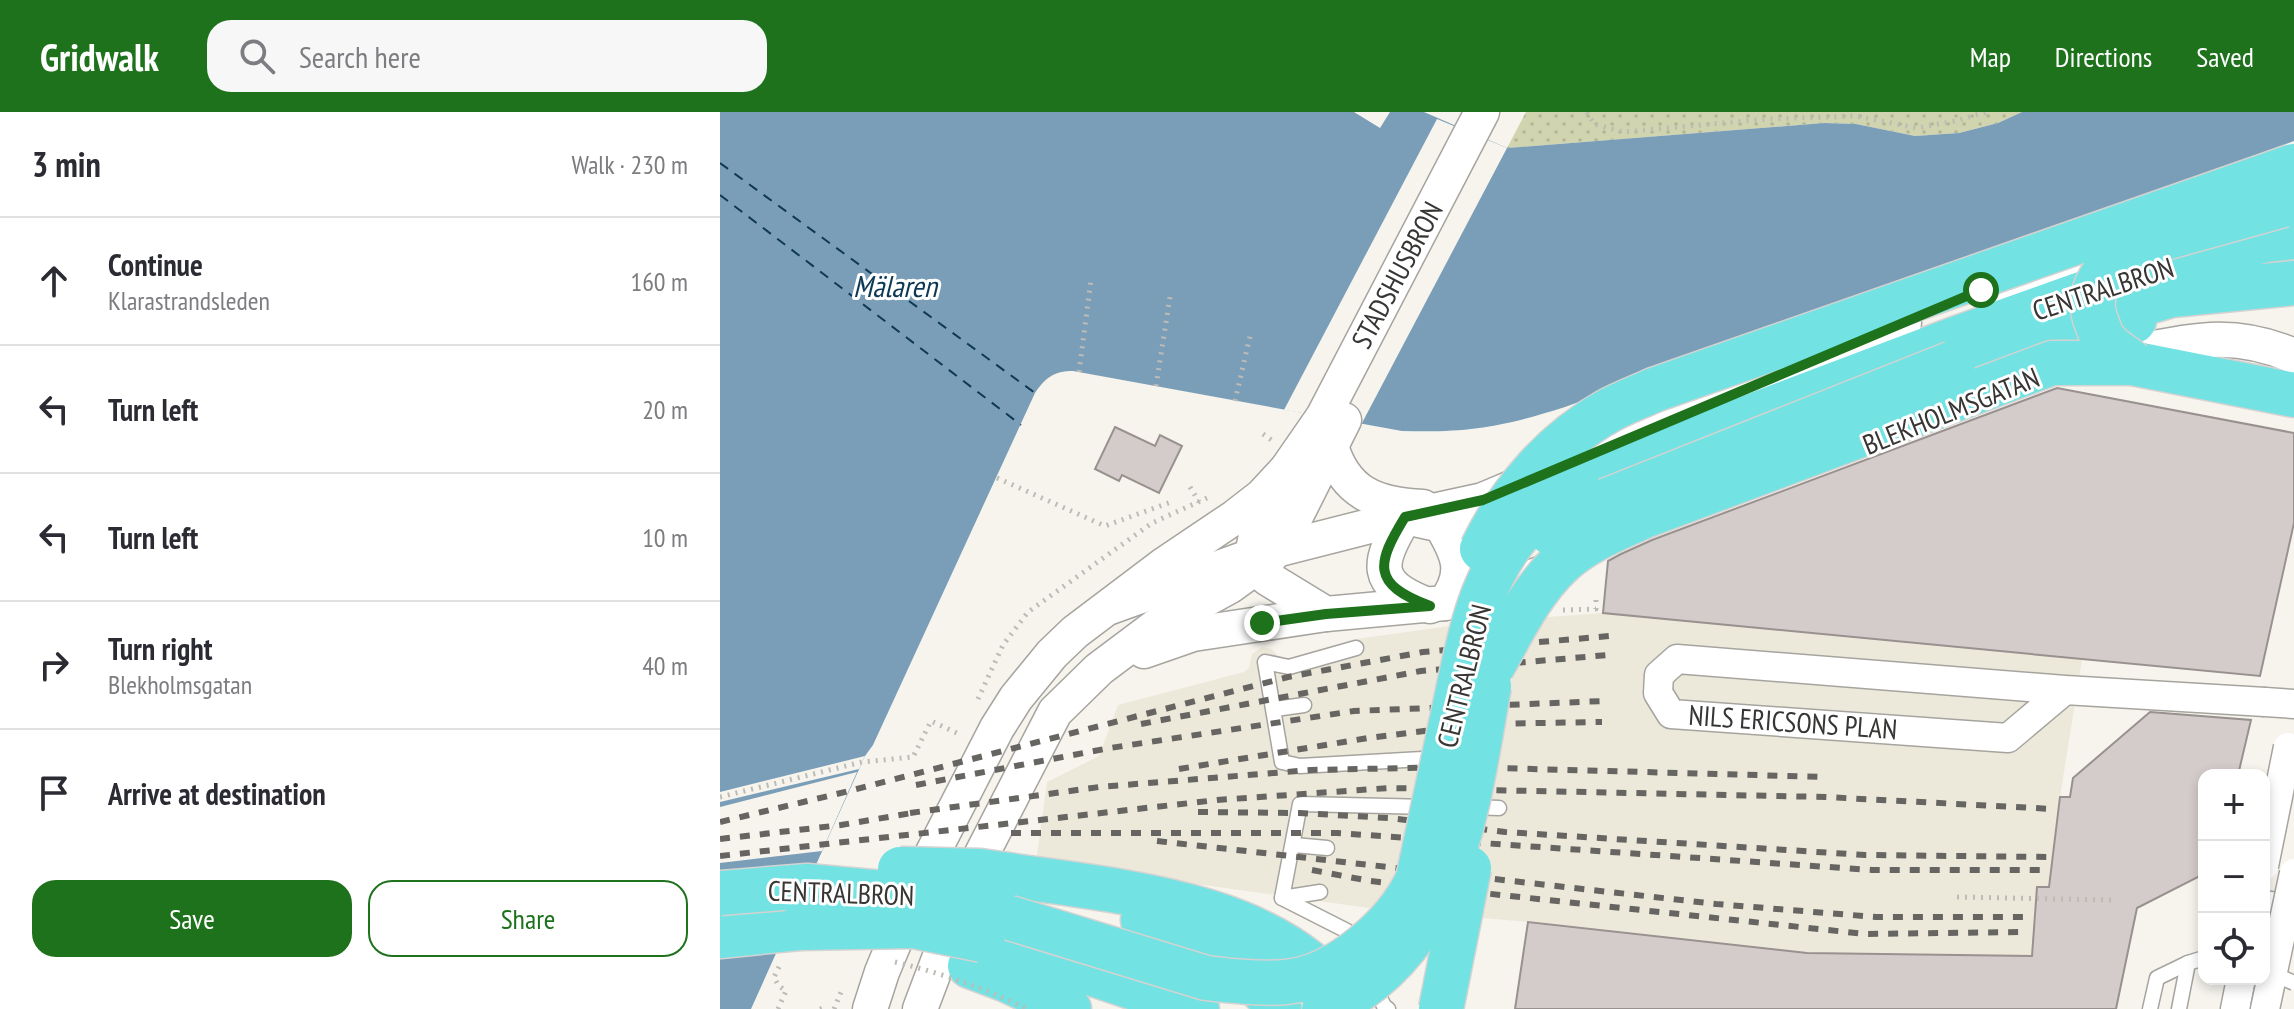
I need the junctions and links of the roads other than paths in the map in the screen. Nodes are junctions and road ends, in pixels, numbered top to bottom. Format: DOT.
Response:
graph roads {
  1 [pos="1488,124"];
  2 [pos="2294,166"];
  3 [pos="2294,203"];
  4 [pos="2280,238"];
  5 [pos="2294,283"];
  6 [pos="2294,314"];
  7 [pos="1954,351"];
  8 [pos="2294,356"];
  9 [pos="2080,363"];
  10 [pos="2132,363"];
  11 [pos="2294,395"];
  12 [pos="1333,428"];
  13 [pos="1287,469"];
  14 [pos="1446,516"];
  15 [pos="1405,517"];
  16 [pos="1620,543"];
  17 [pos="1262,557"];
  18 [pos="1437,604"];
  19 [pos="1110,607"];
  20 [pos="1326,614"];
  21 [pos="1356,648"];
  22 [pos="1492,667"];
  23 [pos="1099,669"];
  24 [pos="2065,690"];
  25 [pos="2294,704"];
  26 [pos="1304,705"];
  27 [pos="1275,709"];
  28 [pos="2294,719"];
  29 [pos="1446,734"];
  30 [pos="1483,809"];
  31 [pos="2269,841"];
  32 [pos="1294,845"];
  33 [pos="1327,848"];
  34 [pos="2294,873"];
  35 [pos="989,876"];
  36 [pos="807,886"];
  37 [pos="1320,892"];
  38 [pos="720,893"];
  39 [pos="1282,898"];
  40 [pos="2281,908"];
  41 [pos="799,928"];
  42 [pos="720,936"];
  43 [pos="2198,960"];
  44 [pos="2188,963"];
  45 [pos="2281,979"];
  46 [pos="2240,985"];
  47 [pos="870,1009"];
  48 [pos="920,1009"];
  49 [pos="1069,1009"];
  50 [pos="1197,1009"];
  51 [pos="1279,1009"];
  52 [pos="1324,1009"];
  53 [pos="1350,1009"];
  54 [pos="1388,1009"];
  55 [pos="1441,1009"];
  56 [pos="2150,1009"];
  57 [pos="2179,1009"];
  58 [pos="2235,1009"];
  59 [pos="2265,1009"];
  1 -- 12 [label="street, STADSHUSBRON"];
  2 -- 29 [label="highway, bridge"];
  3 -- 10 [label="highway, bridge"];
  4 -- 7 [label="highway, CENTRALBRON"];
  4 -- 14 [label="street"];
  5 -- 7 [label="highway"];
  6 -- 7 [label="highway"];
  7 -- 22 [label="highway, CENTRALBRON, bridge"];
  7 -- 29 [label="highway, CENTRALBRON, bridge"];
  8 -- 9 [label="street, BLEKHOLMSGATAN"];
  9 -- 10 [label="highway, bridge"];
  9 -- 16 [label="street, BLEKHOLMSGATAN"];
  9 -- 22 [label="highway, bridge"];
  10 -- 11 [label="highway"];
  12 -- 13 [label="street"];
  12 -- 14 [label="street"];
  12 -- 17 [label="street"];
  13 -- 17 [label="street"];
  13 -- 19 [label="street"];
  14 -- 15 [label="street"];
  14 -- 16 [label="street, BLEKHOLMSGATAN"];
  14 -- 18 [label="street"];
  15 -- 17 [label="street"];
  15 -- 18 [label="street"];
  16 -- 18 [label="street, BLEKHOLMSGATAN"];
  17 -- 19 [label="street"];
  17 -- 20 [label="street"];
  17 -- 23 [label="street"];
  18 -- 20 [label="street, BLEKHOLMSGATAN"];
  19 -- 47 [label="street"];
  20 -- 23 [label="street, BLEKHOLMSGATAN"];
  21 -- 27 [label="lane"];
  22 -- 30 [label="highway, CENTRALBRON, bridge"];
  23 -- 35 [label="street"];
  24 -- 24 [label="street, NILS ERICSONS PLAN, bridge"];
  24 -- 25 [label="street, NILS ERICSONS PLAN, bridge"];
  26 -- 27 [label="lane"];
  27 -- 29 [label="lane"];
  28 -- 31 [label="street, bridge"];
  29 -- 36 [label="highway, CENTRALBRON, bridge"];
  30 -- 32 [label="lane"];
  30 -- 52 [label="highway, CENTRALBRON, bridge"];
  30 -- 55 [label="highway, bridge"];
  32 -- 33 [label="lane"];
  32 -- 39 [label="lane"];
  34 -- 40 [label="street, bridge"];
  35 -- 36 [label="highway, bridge"];
  35 -- 48 [label="street"];
  35 -- 51 [label="highway"];
  35 -- 53 [label="highway, bridge"];
  36 -- 38 [label="highway, CENTRALBRON, bridge"];
  37 -- 39 [label="lane"];
  39 -- 54 [label="lane"];
  40 -- 45 [label="street, bridge"];
  41 -- 42 [label="highway, CENTRALBRON"];
  41 -- 49 [label="highway, bridge"];
  41 -- 50 [label="highway, CENTRALBRON, bridge"];
  43 -- 44 [label="lane"];
  44 -- 56 [label="lane"];
  44 -- 57 [label="lane"];
  45 -- 59 [label="street, bridge"];
  46 -- 58 [label="street"];
}
